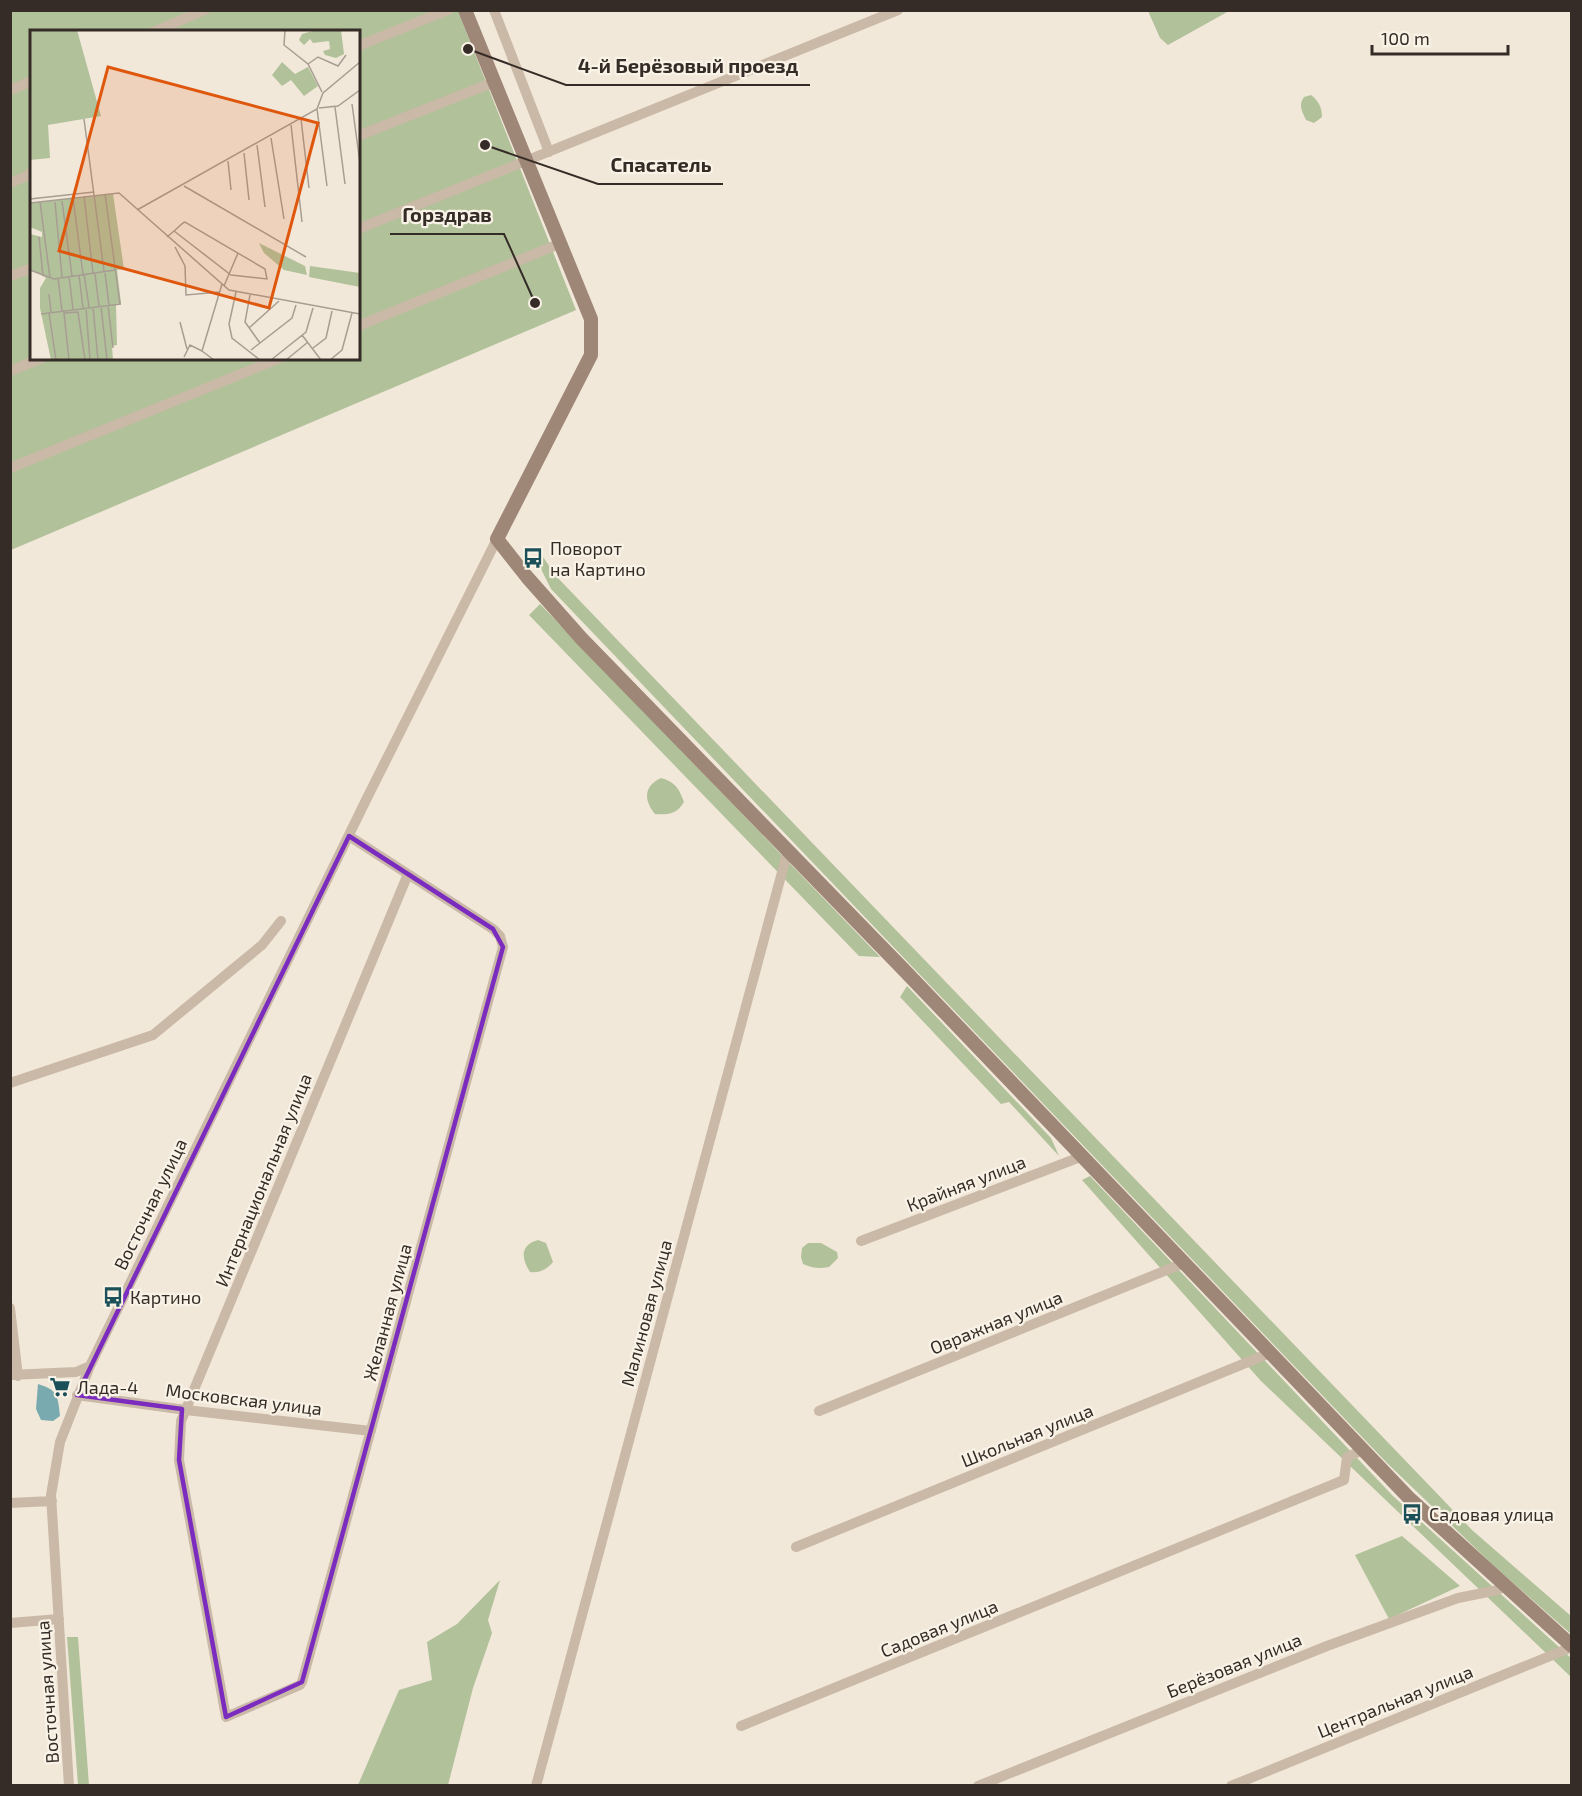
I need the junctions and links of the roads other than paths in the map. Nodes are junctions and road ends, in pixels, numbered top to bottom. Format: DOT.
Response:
graph roads {
  1 [pos="205,10"];
  2 [pos="448,10"];
  3 [pos="465,10"];
  4 [pos="494,10"];
  5 [pos="898,10"];
  6 [pos="158,30"];
  7 [pos="360,45"];
  8 [pos="30,82"];
  9 [pos="494,82"];
  10 [pos="10,90"];
  11 [pos="360,135"];
  12 [pos="549,152"];
  13 [pos="526,161"];
  14 [pos="30,175"];
  15 [pos="10,183"];
  16 [pos="360,228"];
  17 [pos="559,244"];
  18 [pos="30,269"];
  19 [pos="10,276"];
  20 [pos="360,325"];
  21 [pos="37,360"];
  22 [pos="275,360"];
  23 [pos="10,371"];
  24 [pos="10,468"];
  25 [pos="497,539"];
  26 [pos="349,836"];
  27 [pos="788,850"];
  28 [pos="408,874"];
  29 [pos="281,921"];
  30 [pos="10,1083"];
  31 [pos="1083,1156"];
  32 [pos="861,1241"];
  33 [pos="1184,1263"];
  34 [pos="10,1308"];
  35 [pos="1270,1353"];
  36 [pos="90,1366"];
  37 [pos="14,1376"];
  38 [pos="77,1395"];
  39 [pos="186,1410"];
  40 [pos="819,1411"];
  41 [pos="371,1431"];
  42 [pos="1363,1450"];
  43 [pos="52,1501"];
  44 [pos="10,1503"];
  45 [pos="796,1547"];
  46 [pos="1505,1585"];
  47 [pos="59,1619"];
  48 [pos="10,1623"];
  49 [pos="1572,1646"];
  50 [pos="300,1685"];
  51 [pos="741,1726"];
  52 [pos="69,1785"];
  53 [pos="536,1785"];
  54 [pos="978,1785"];
  55 [pos="1231,1785"];
  1 -- 6 [label="street"];
  2 -- 7 [label="street"];
  3 -- 9 [label="street"];
  4 -- 12 [label="street"];
  5 -- 12 [label="street"];
  8 -- 10 [label="street"];
  9 -- 11 [label="street"];
  9 -- 13 [label="street"];
  12 -- 13 [label="street"];
  13 -- 16 [label="street"];
  13 -- 17 [label="street"];
  14 -- 15 [label="street"];
  17 -- 20 [label="street"];
  17 -- 25 [label="street"];
  18 -- 19 [label="street"];
  21 -- 23 [label="street"];
  22 -- 24 [label="street"];
  25 -- 26 [label="street, Восточная улица"];
  25 -- 27 [label="street"];
  26 -- 28 [label="street"];
  26 -- 36 [label="street, Восточная улица"];
  27 -- 31 [label="street"];
  27 -- 53 [label="street, Малиновая улица"];
  28 -- 39 [label="street, Интернациональная улица"];
  28 -- 41 [label="street, Желанная улица"];
  29 -- 30 [label="street"];
  31 -- 32 [label="street, Крайняя улица"];
  31 -- 33 [label="street"];
  33 -- 35 [label="street"];
  33 -- 40 [label="street, Овражная улица"];
  34 -- 37 [label="street"];
  35 -- 42 [label="street"];
  35 -- 45 [label="street, Школьная улица"];
  36 -- 37 [label="street"];
  36 -- 38 [label="street, Восточная улица"];
  38 -- 39 [label="street, Московская улица"];
  38 -- 43 [label="street, Восточная улица"];
  39 -- 41 [label="street, Московская улица"];
  39 -- 50 [label="street, Интернациональная улица"];
  41 -- 50 [label="street, Желанная улица"];
  42 -- 46 [label="street"];
  42 -- 51 [label="street, Садовая улица"];
  43 -- 44 [label="street"];
  43 -- 47 [label="street, Восточная улица"];
  46 -- 49 [label="street"];
  46 -- 54 [label="street, Берёзовая улица"];
  47 -- 48 [label="street"];
  47 -- 52 [label="street, Восточная улица"];
  49 -- 55 [label="street, Центральная улица"];
}
